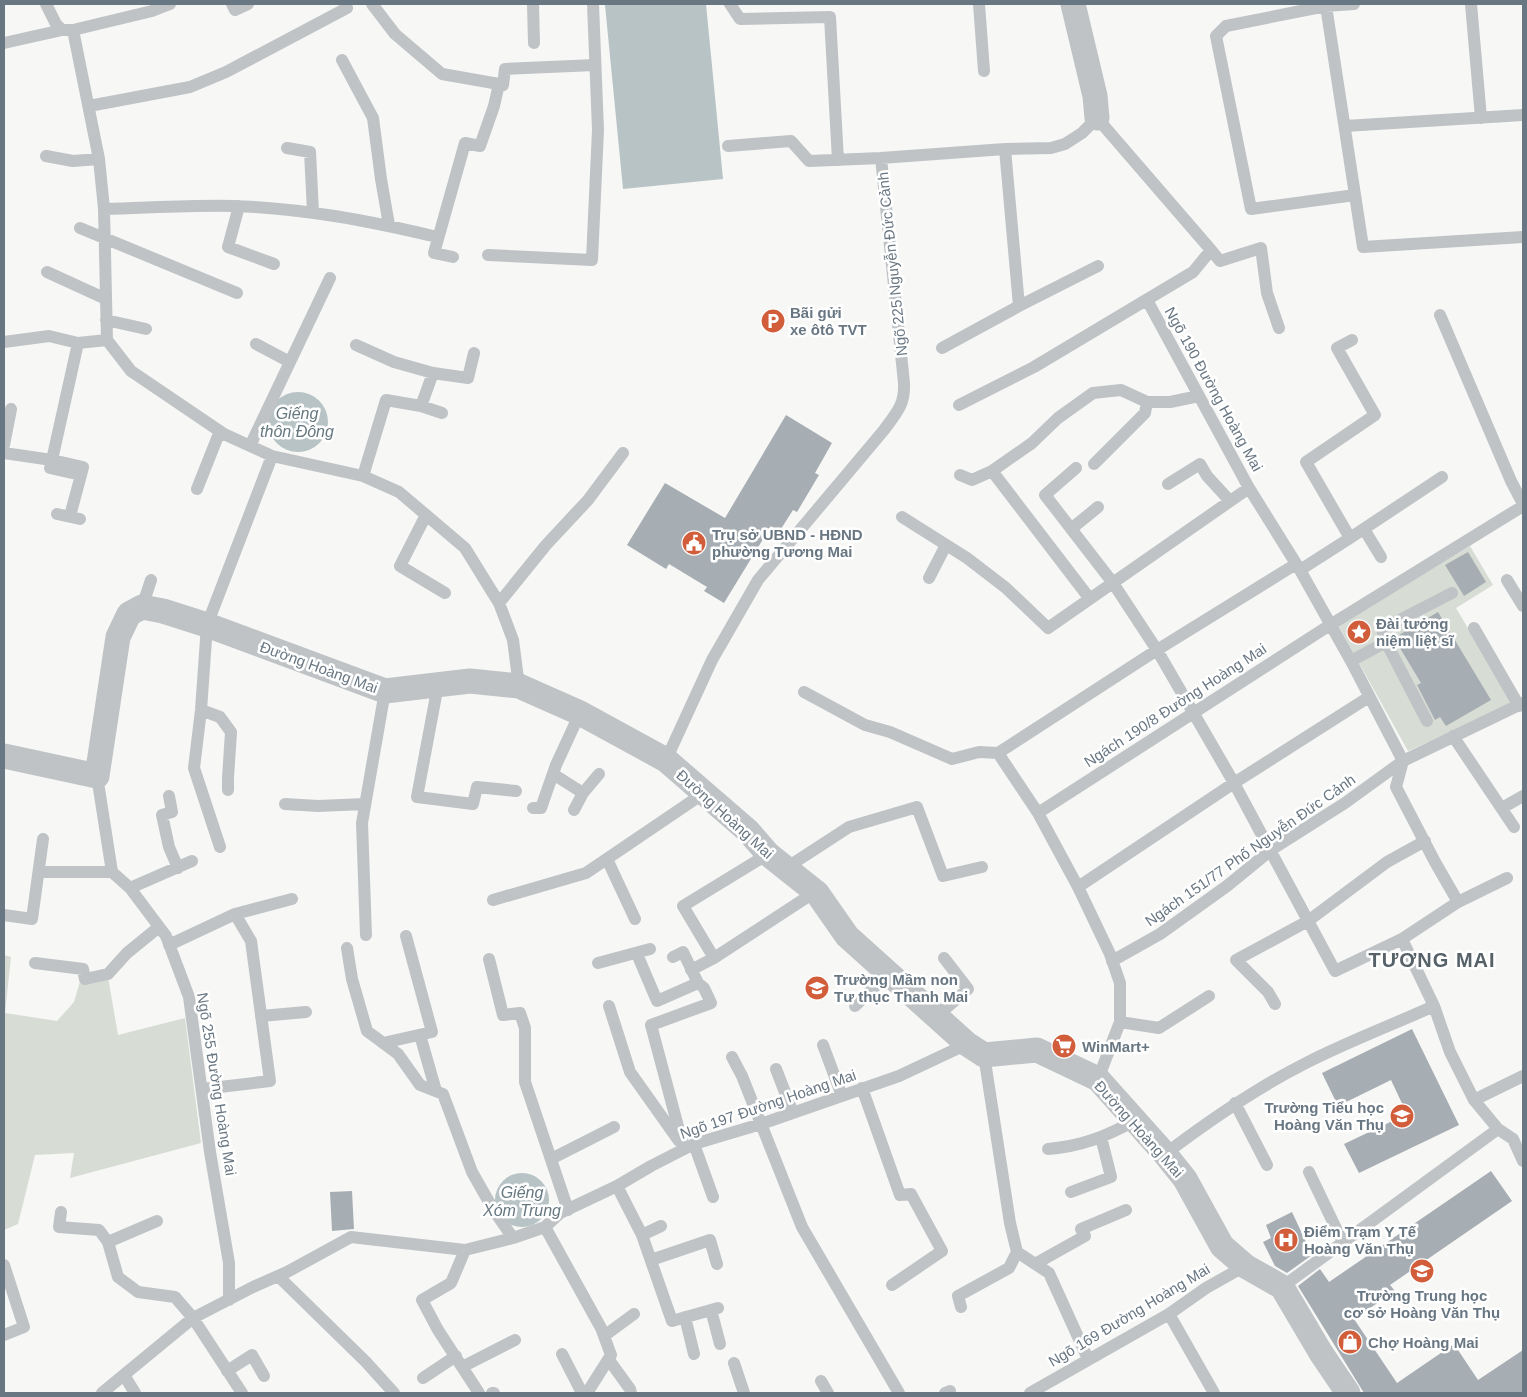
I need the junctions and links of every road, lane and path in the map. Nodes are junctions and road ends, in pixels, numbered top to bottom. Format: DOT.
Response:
graph roads {
  1 [pos="46,4"];
  2 [pos="170,4"];
  3 [pos="232,4"];
  4 [pos="248,4"];
  5 [pos="372,4"];
  6 [pos="533,4"];
  7 [pos="593,4"];
  8 [pos="730,4"];
  9 [pos="978,4"];
  10 [pos="1073,4"];
  11 [pos="1354,4"];
  12 [pos="1472,4"];
  13 [pos="1326,6"];
  14 [pos="347,8"];
  15 [pos="67,30"];
  16 [pos="534,43"];
  17 [pos="4,44"];
  18 [pos="342,60"];
  19 [pos="595,65"];
  20 [pos="984,71"];
  21 [pos="499,84"];
  22 [pos="89,106"];
  23 [pos="1523,115"];
  24 [pos="1097,118"];
  25 [pos="1481,118"];
  26 [pos="1345,126"];
  27 [pos="728,146"];
  28 [pos="287,148"];
  29 [pos="1004,149"];
  30 [pos="46,156"];
  31 [pos="881,158"];
  32 [pos="99,159"];
  33 [pos="838,160"];
  34 [pos="1355,195"];
  35 [pos="239,206"];
  36 [pos="104,209"];
  37 [pos="313,212"];
  38 [pos="389,225"];
  39 [pos="80,228"];
  40 [pos="437,237"];
  41 [pos="1523,237"];
  42 [pos="105,238"];
  43 [pos="1211,250"];
  44 [pos="488,255"];
  45 [pos="452,257"];
  46 [pos="274,264"];
  47 [pos="1098,266"];
  48 [pos="47,272"];
  49 [pos="330,278"];
  50 [pos="237,293"];
  51 [pos="106,299"];
  52 [pos="1147,300"];
  53 [pos="1019,306"];
  54 [pos="1440,315"];
  55 [pos="106,320"];
  56 [pos="1279,328"];
  57 [pos="146,329"];
  58 [pos="107,340"];
  59 [pos="1352,340"];
  60 [pos="4,342"];
  61 [pos="78,343"];
  62 [pos="256,344"];
  63 [pos="356,345"];
  64 [pos="942,348"];
  65 [pos="474,353"];
  66 [pos="290,362"];
  67 [pos="432,373"];
  68 [pos="1199,396"];
  69 [pos="1147,402"];
  70 [pos="959,405"];
  71 [pos="421,406"];
  72 [pos="11,409"];
  73 [pos="442,414"];
  74 [pos="220,431"];
  75 [pos="4,445"];
  76 [pos="250,446"];
  77 [pos="4,453"];
  78 [pos="623,453"];
  79 [pos="272,456"];
  80 [pos="52,460"];
  81 [pos="1094,464"];
  82 [pos="1076,468"];
  83 [pos="992,471"];
  84 [pos="960,475"];
  85 [pos="363,476"];
  86 [pos="1442,478"];
  87 [pos="1168,484"];
  88 [pos="1249,488"];
  89 [pos="196,489"];
  90 [pos="1230,501"];
  91 [pos="1523,505"];
  92 [pos="1098,507"];
  93 [pos="426,515"];
  94 [pos="69,516"];
  95 [pos="902,517"];
  96 [pos="1071,529"];
  97 [pos="1364,529"];
  98 [pos="1350,538"];
  99 [pos="946,545"];
  100 [pos="1381,557"];
  101 [pos="1298,567"];
  102 [pos="930,578"];
  103 [pos="151,580"];
  104 [pos="1507,580"];
  105 [pos="1113,583"];
  106 [pos="445,593"];
  107 [pos="1452,594"];
  108 [pos="1090,599"];
  109 [pos="499,602"];
  110 [pos="1523,606"];
  111 [pos="142,607"];
  112 [pos="207,625"];
  113 [pos="1330,625"];
  114 [pos="1474,628"];
  115 [pos="1386,642"];
  116 [pos="1157,650"];
  117 [pos="1351,662"];
  118 [pos="438,685"];
  119 [pos="519,686"];
  120 [pos="385,691"];
  121 [pos="804,692"];
  122 [pos="1369,697"];
  123 [pos="1521,704"];
  124 [pos="201,710"];
  125 [pos="1193,712"];
  126 [pos="580,713"];
  127 [pos="1427,721"];
  128 [pos="1453,736"];
  129 [pos="998,753"];
  130 [pos="4,756"];
  131 [pos="666,760"];
  132 [pos="1403,761"];
  133 [pos="553,774"];
  134 [pos="599,774"];
  135 [pos="97,776"];
  136 [pos="1234,782"];
  137 [pos="228,790"];
  138 [pos="516,791"];
  139 [pos="583,793"];
  140 [pos="704,793"];
  141 [pos="169,796"];
  142 [pos="1523,796"];
  143 [pos="286,804"];
  144 [pos="365,804"];
  145 [pos="533,808"];
  146 [pos="1502,808"];
  147 [pos="574,810"];
  148 [pos="1038,813"];
  149 [pos="1514,827"];
  150 [pos="43,840"];
  151 [pos="1425,841"];
  152 [pos="220,847"];
  153 [pos="1271,850"];
  154 [pos="607,858"];
  155 [pos="192,861"];
  156 [pos="777,861"];
  157 [pos="982,867"];
  158 [pos="178,868"];
  159 [pos="39,872"];
  160 [pos="112,872"];
  161 [pos="1507,878"];
  162 [pos="1078,887"];
  163 [pos="130,888"];
  164 [pos="815,892"];
  165 [pos="292,899"];
  166 [pos="493,900"];
  167 [pos="1458,902"];
  168 [pos="235,914"];
  169 [pos="4,915"];
  170 [pos="636,919"];
  171 [pos="1308,921"];
  172 [pos="159,927"];
  173 [pos="366,935"];
  174 [pos="406,936"];
  175 [pos="1402,939"];
  176 [pos="169,945"];
  177 [pos="347,948"];
  178 [pos="650,949"];
  179 [pos="637,954"];
  180 [pos="673,957"];
  181 [pos="714,958"];
  182 [pos="944,958"];
  183 [pos="489,959"];
  184 [pos="1112,961"];
  185 [pos="36,963"];
  186 [pos="598,963"];
  187 [pos="691,970"];
  188 [pos="888,974"];
  189 [pos="698,983"];
  190 [pos="1209,996"];
  191 [pos="1275,1004"];
  192 [pos="609,1006"];
  193 [pos="855,1006"];
  194 [pos="1434,1006"];
  195 [pos="306,1012"];
  196 [pos="261,1016"];
  197 [pos="936,1017"];
  198 [pos="1120,1022"];
  199 [pos="420,1034"];
  200 [pos="383,1043"];
  201 [pos="823,1045"];
  202 [pos="976,1049"];
  203 [pos="732,1057"];
  204 [pos="776,1069"];
  205 [pos="1523,1076"];
  206 [pos="1098,1079"];
  207 [pos="202,1088"];
  208 [pos="862,1088"];
  209 [pos="436,1091"];
  210 [pos="842,1096"];
  211 [pos="1474,1100"];
  212 [pos="1236,1103"];
  213 [pos="793,1113"];
  214 [pos="1136,1120"];
  215 [pos="761,1124"];
  216 [pos="614,1127"];
  217 [pos="1498,1129"];
  218 [pos="1101,1137"];
  219 [pos="689,1147"];
  220 [pos="1048,1149"];
  221 [pos="1165,1154"];
  222 [pos="550,1159"];
  223 [pos="1523,1160"];
  224 [pos="1267,1165"];
  225 [pos="1309,1172"];
  226 [pos="617,1186"];
  227 [pos="1071,1192"];
  228 [pos="713,1197"];
  229 [pos="568,1210"];
  230 [pos="1126,1210"];
  231 [pos="61,1212"];
  232 [pos="157,1221"];
  233 [pos="661,1226"];
  234 [pos="545,1227"];
  235 [pos="642,1235"];
  236 [pos="513,1238"];
  237 [pos="108,1242"];
  238 [pos="1343,1243"];
  239 [pos="465,1250"];
  240 [pos="1017,1252"];
  241 [pos="651,1260"];
  242 [pos="717,1264"];
  243 [pos="1035,1264"];
  244 [pos="4,1266"];
  245 [pos="1245,1266"];
  246 [pos="278,1276"];
  247 [pos="892,1285"];
  248 [pos="1282,1287"];
  249 [pos="229,1300"];
  250 [pos="961,1307"];
  251 [pos="634,1314"];
  252 [pos="1169,1314"];
  253 [pos="685,1317"];
  254 [pos="193,1318"];
  255 [pos="4,1335"];
  256 [pos="604,1336"];
  257 [pos="515,1340"];
  258 [pos="720,1344"];
  259 [pos="562,1354"];
  260 [pos="694,1354"];
  261 [pos="1088,1359"];
  262 [pos="609,1360"];
  263 [pos="459,1361"];
  264 [pos="734,1363"];
  265 [pos="227,1371"];
  266 [pos="124,1375"];
  267 [pos="264,1376"];
  268 [pos="423,1378"];
  269 [pos="821,1381"];
  270 [pos="1044,1390"];
  271 [pos="1211,1392"];
  272 [pos="102,1393"];
  273 [pos="135,1393"];
  274 [pos="242,1393"];
  275 [pos="394,1393"];
  276 [pos="479,1393"];
  277 [pos="582,1393"];
  278 [pos="587,1393"];
  279 [pos="631,1393"];
  280 [pos="744,1393"];
  281 [pos="828,1393"];
  282 [pos="899,1393"];
  283 [pos="1030,1393"];
  284 [pos="1348,1393"];
  1 -- 15 [label="lane"];
  2 -- 15 [label="lane"];
  3 -- 4 [label="lane"];
  5 -- 21 [label="lane"];
  6 -- 16 [label="lane"];
  7 -- 19 [label="lane"];
  8 -- 33 [label="lane"];
  9 -- 20 [label="lane"];
  10 -- 24 [label="street"];
  11 -- 13 [label="lane"];
  12 -- 25 [label="lane"];
  13 -- 26 [label="lane"];
  13 -- 34 [label="lane"];
  14 -- 22 [label="lane"];
  15 -- 17 [label="lane"];
  15 -- 22 [label="lane"];
  18 -- 38 [label="lane"];
  19 -- 21 [label="lane"];
  19 -- 44 [label="lane"];
  21 -- 40 [label="lane"];
  22 -- 32 [label="lane"];
  23 -- 25 [label="lane"];
  24 -- 29 [label="lane, Ngõ 225 Nguyễn Đức Cảnh"];
  24 -- 43 [label="lane"];
  25 -- 26 [label="lane"];
  26 -- 34 [label="lane"];
  27 -- 33 [label="lane"];
  28 -- 37 [label="lane"];
  29 -- 31 [label="lane, Ngõ 225 Nguyễn Đức Cảnh"];
  29 -- 53 [label="lane"];
  30 -- 32 [label="lane"];
  31 -- 33 [label="lane"];
  31 -- 131 [label="lane, Ngõ 225 Nguyễn Đức Cảnh"];
  32 -- 36 [label="lane"];
  34 -- 41 [label="lane"];
  35 -- 36 [label="lane"];
  35 -- 37 [label="lane"];
  35 -- 46 [label="lane"];
  36 -- 42 [label="lane"];
  37 -- 38 [label="lane"];
  38 -- 40 [label="lane"];
  39 -- 42 [label="lane"];
  40 -- 45 [label="lane"];
  42 -- 50 [label="lane"];
  42 -- 51 [label="lane"];
  43 -- 52 [label="lane"];
  43 -- 56 [label="lane"];
  47 -- 53 [label="lane"];
  48 -- 51 [label="lane"];
  49 -- 66 [label="lane"];
  51 -- 55 [label="lane"];
  52 -- 68 [label="lane, Ngõ 190 Đường Hoàng Mai"];
  52 -- 70 [label="lane"];
  53 -- 64 [label="lane"];
  54 -- 91 [label="lane"];
  55 -- 57 [label="lane"];
  55 -- 58 [label="lane"];
  58 -- 61 [label="lane"];
  58 -- 74 [label="lane"];
  59 -- 98 [label="lane"];
  60 -- 61 [label="lane"];
  61 -- 80 [label="lane"];
  62 -- 66 [label="lane"];
  63 -- 67 [label="lane"];
  65 -- 67 [label="lane"];
  66 -- 76 [label="lane"];
  67 -- 71 [label="lane"];
  68 -- 69 [label="lane"];
  68 -- 88 [label="lane, Ngõ 190 Đường Hoàng Mai"];
  69 -- 81 [label="lane"];
  69 -- 83 [label="lane"];
  71 -- 73 [label="lane"];
  71 -- 85 [label="lane"];
  72 -- 75 [label="lane"];
  74 -- 76 [label="lane"];
  74 -- 89 [label="lane"];
  76 -- 79 [label="lane"];
  77 -- 80 [label="lane"];
  78 -- 109 [label="lane"];
  79 -- 85 [label="lane"];
  79 -- 112 [label="lane"];
  80 -- 94 [label="lane"];
  82 -- 96 [label="lane"];
  83 -- 84 [label="lane"];
  83 -- 108 [label="lane"];
  85 -- 93 [label="lane"];
  86 -- 97 [label="lane"];
  87 -- 90 [label="lane"];
  88 -- 90 [label="lane, Ngõ 190 Đường Hoàng Mai"];
  88 -- 101 [label="lane"];
  90 -- 105 [label="lane, Ngõ 190 Đường Hoàng Mai"];
  91 -- 113 [label="lane, Ngách 190/8 Đường Hoàng Mai"];
  92 -- 96 [label="lane"];
  93 -- 106 [label="lane"];
  93 -- 109 [label="lane"];
  95 -- 99 [label="lane"];
  96 -- 105 [label="lane"];
  97 -- 98 [label="lane"];
  97 -- 100 [label="lane"];
  98 -- 101 [label="lane"];
  99 -- 102 [label="lane"];
  99 -- 108 [label="lane, Ngõ 190 Đường Hoàng Mai"];
  101 -- 113 [label="lane"];
  101 -- 116 [label="lane"];
  103 -- 111 [label="lane"];
  104 -- 110 [label="lane"];
  105 -- 108 [label="lane, Ngõ 190 Đường Hoàng Mai"];
  105 -- 116 [label="lane"];
  107 -- 115 [label="lane"];
  109 -- 119 [label="lane"];
  111 -- 112 [label="street, Đường Hoàng Mai"];
  111 -- 135 [label="street"];
  112 -- 120 [label="street, Đường Hoàng Mai"];
  112 -- 124 [label="lane"];
  113 -- 117 [label="lane"];
  113 -- 125 [label="lane, Ngách 190/8 Đường Hoàng Mai"];
  114 -- 123 [label="lane"];
  115 -- 117 [label="lane"];
  115 -- 127 [label="lane"];
  116 -- 125 [label="lane"];
  116 -- 129 [label="lane"];
  117 -- 122 [label="lane"];
  118 -- 119 [label="street, Đường Hoàng Mai"];
  118 -- 120 [label="street, Đường Hoàng Mai"];
  118 -- 138 [label="lane"];
  119 -- 126 [label="street, Đường Hoàng Mai"];
  120 -- 144 [label="lane"];
  121 -- 129 [label="lane"];
  122 -- 132 [label="lane"];
  122 -- 136 [label="lane"];
  123 -- 128 [label="lane, Ngách 151/77 Phố Nguyễn Đức Cảnh"];
  124 -- 137 [label="lane"];
  124 -- 152 [label="lane"];
  125 -- 136 [label="lane"];
  125 -- 148 [label="lane, Ngách 190/8 Đường Hoàng Mai"];
  126 -- 131 [label="street, Đường Hoàng Mai"];
  126 -- 133 [label="lane"];
  128 -- 132 [label="lane, Ngách 151/77 Phố Nguyễn Đức Cảnh"];
  128 -- 146 [label="lane"];
  129 -- 148 [label="lane"];
  130 -- 135 [label="street"];
  131 -- 140 [label="street, Đường Hoàng Mai"];
  132 -- 151 [label="lane"];
  132 -- 153 [label="lane, Ngách 151/77 Phố Nguyễn Đức Cảnh"];
  133 -- 139 [label="lane"];
  133 -- 145 [label="lane"];
  134 -- 139 [label="lane"];
  135 -- 160 [label="lane"];
  136 -- 153 [label="lane"];
  136 -- 162 [label="lane"];
  139 -- 147 [label="lane"];
  140 -- 154 [label="lane"];
  140 -- 156 [label="street, Đường Hoàng Mai"];
  141 -- 158 [label="lane"];
  142 -- 146 [label="lane"];
  143 -- 144 [label="lane"];
  144 -- 173 [label="lane"];
  146 -- 149 [label="lane"];
  148 -- 162 [label="lane"];
  150 -- 159 [label="lane"];
  151 -- 167 [label="lane"];
  151 -- 171 [label="lane"];
  153 -- 171 [label="lane"];
  153 -- 184 [label="lane, Ngách 151/77 Phố Nguyễn Đức Cảnh"];
  154 -- 166 [label="lane"];
  154 -- 170 [label="lane"];
  155 -- 158 [label="lane"];
  156 -- 157 [label="lane"];
  156 -- 164 [label="street, Đường Hoàng Mai"];
  156 -- 181 [label="lane"];
  158 -- 163 [label="lane"];
  159 -- 160 [label="lane"];
  159 -- 169 [label="lane"];
  160 -- 163 [label="lane, Ngõ 255 Đường Hoàng Mai"];
  161 -- 167 [label="lane"];
  162 -- 184 [label="lane"];
  163 -- 172 [label="lane, Ngõ 255 Đường Hoàng Mai"];
  164 -- 181 [label="lane"];
  164 -- 188 [label="street, Đường Hoàng Mai"];
  165 -- 168 [label="lane"];
  167 -- 175 [label="lane"];
  168 -- 176 [label="lane"];
  168 -- 196 [label="lane"];
  171 -- 175 [label="lane"];
  171 -- 191 [label="lane"];
  172 -- 176 [label="lane, Ngõ 255 Đường Hoàng Mai"];
  172 -- 185 [label="lane"];
  174 -- 199 [label="lane"];
  175 -- 194 [label="lane"];
  176 -- 207 [label="lane, Ngõ 255 Đường Hoàng Mai"];
  177 -- 200 [label="lane"];
  178 -- 179 [label="lane"];
  179 -- 186 [label="lane"];
  179 -- 189 [label="lane"];
  180 -- 187 [label="lane"];
  181 -- 187 [label="lane"];
  182 -- 197 [label="lane"];
  183 -- 222 [label="lane"];
  184 -- 198 [label="lane"];
  187 -- 189 [label="lane"];
  188 -- 193 [label="lane"];
  188 -- 197 [label="street, Đường Hoàng Mai"];
  189 -- 219 [label="lane"];
  190 -- 198 [label="lane"];
  192 -- 219 [label="lane"];
  194 -- 211 [label="lane"];
  194 -- 212 [label="lane"];
  195 -- 196 [label="lane"];
  196 -- 207 [label="lane"];
  197 -- 202 [label="street, Đường Hoàng Mai"];
  198 -- 206 [label="lane"];
  199 -- 200 [label="lane"];
  199 -- 209 [label="lane"];
  200 -- 209 [label="lane"];
  201 -- 210 [label="lane"];
  202 -- 206 [label="street, Đường Hoàng Mai"];
  202 -- 208 [label="lane, Ngõ 197 Đường Hoàng Mai"];
  202 -- 240 [label="lane"];
  203 -- 215 [label="lane"];
  204 -- 213 [label="lane"];
  205 -- 211 [label="lane"];
  206 -- 214 [label="street, Đường Hoàng Mai"];
  207 -- 249 [label="lane, Ngõ 255 Đường Hoàng Mai"];
  208 -- 210 [label="lane, Ngõ 197 Đường Hoàng Mai"];
  208 -- 247 [label="lane"];
  209 -- 236 [label="lane"];
  210 -- 213 [label="lane, Ngõ 197 Đường Hoàng Mai"];
  211 -- 217 [label="lane"];
  212 -- 221 [label="lane"];
  212 -- 224 [label="lane"];
  213 -- 215 [label="lane, Ngõ 197 Đường Hoàng Mai"];
  214 -- 218 [label="lane"];
  214 -- 221 [label="street, Đường Hoàng Mai"];
  215 -- 219 [label="lane, Ngõ 197 Đường Hoàng Mai"];
  215 -- 282 [label="lane"];
  216 -- 222 [label="lane"];
  217 -- 223 [label="lane"];
  217 -- 238 [label="lane"];
  218 -- 220 [label="lane"];
  218 -- 227 [label="lane"];
  219 -- 226 [label="lane, Ngõ 197 Đường Hoàng Mai"];
  219 -- 228 [label="lane"];
  221 -- 245 [label="street, Đường Hoàng Mai"];
  222 -- 229 [label="lane"];
  225 -- 238 [label="lane"];
  226 -- 229 [label="lane, Ngõ 197 Đường Hoàng Mai"];
  226 -- 235 [label="lane"];
  229 -- 234 [label="lane, Ngõ 197 Đường Hoàng Mai"];
  230 -- 243 [label="lane"];
  231 -- 237 [label="lane"];
  232 -- 237 [label="lane"];
  233 -- 235 [label="lane"];
  234 -- 236 [label="lane, Ngõ 197 Đường Hoàng Mai"];
  234 -- 256 [label="lane"];
  235 -- 241 [label="lane"];
  236 -- 239 [label="lane, Ngõ 197 Đường Hoàng Mai"];
  237 -- 254 [label="lane"];
  238 -- 248 [label="lane"];
  239 -- 246 [label="lane, Ngõ 197 Đường Hoàng Mai"];
  239 -- 263 [label="lane"];
  240 -- 243 [label="lane"];
  240 -- 250 [label="lane"];
  241 -- 242 [label="lane"];
  241 -- 253 [label="lane"];
  243 -- 261 [label="lane"];
  244 -- 255 [label="lane"];
  245 -- 248 [label="street, Đường Hoàng Mai"];
  245 -- 252 [label="lane, Ngõ 169 Đường Hoàng Mai"];
  246 -- 249 [label="lane, Ngõ 197 Đường Hoàng Mai"];
  246 -- 275 [label="lane"];
  248 -- 284 [label="street, Đường Hoàng Mai"];
  249 -- 254 [label="lane, Ngõ 197 Đường Hoàng Mai"];
  251 -- 256 [label="lane"];
  252 -- 261 [label="lane, Ngõ 169 Đường Hoàng Mai"];
  252 -- 271 [label="lane"];
  253 -- 258 [label="lane"];
  253 -- 260 [label="lane"];
  254 -- 265 [label="lane"];
  254 -- 266 [label="lane, Ngõ 197 Đường Hoàng Mai"];
  256 -- 262 [label="lane"];
  257 -- 263 [label="lane"];
  259 -- 277 [label="lane"];
  261 -- 270 [label="lane, Ngõ 169 Đường Hoàng Mai"];
  262 -- 278 [label="lane"];
  262 -- 279 [label="lane"];
  263 -- 268 [label="lane"];
  263 -- 276 [label="lane"];
  264 -- 280 [label="lane"];
  265 -- 267 [label="lane"];
  265 -- 274 [label="lane"];
  266 -- 272 [label="lane, Ngõ 197 Đường Hoàng Mai"];
  266 -- 273 [label="lane"];
  269 -- 281 [label="lane"];
  270 -- 283 [label="lane, Ngõ 169 Đường Hoàng Mai"];
}
